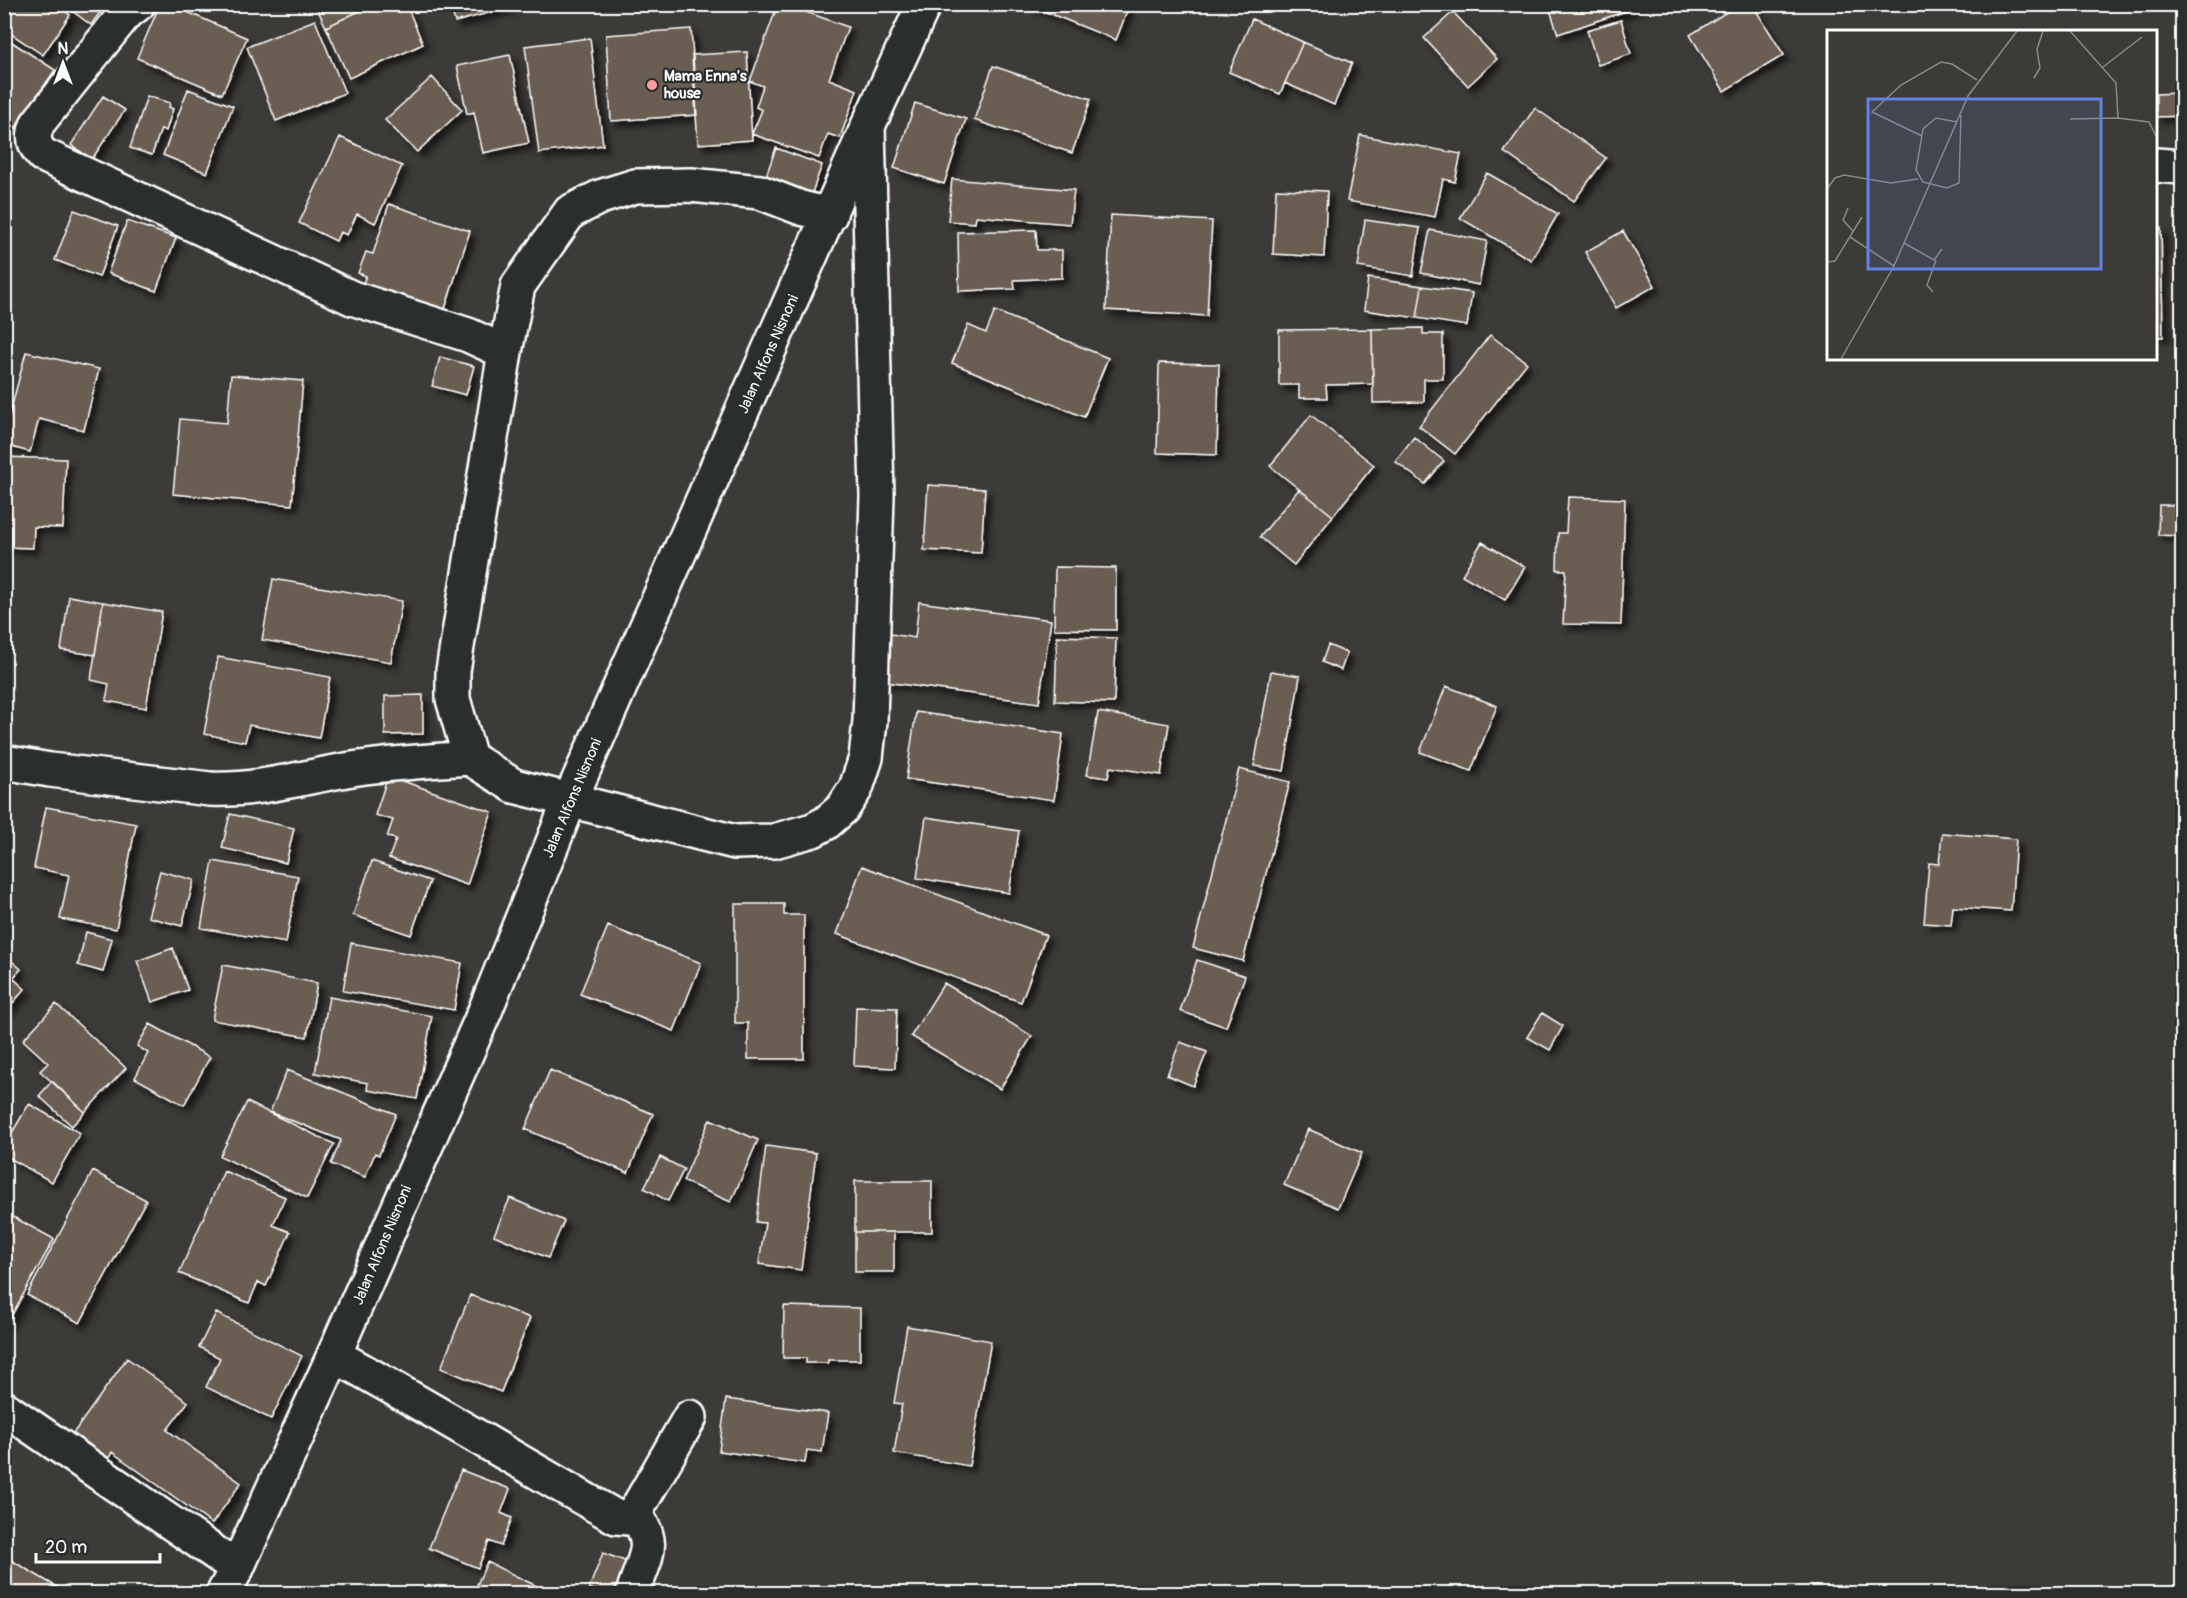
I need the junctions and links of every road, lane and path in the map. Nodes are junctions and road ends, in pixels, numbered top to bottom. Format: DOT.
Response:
graph roads {
  1 [pos="138,4"];
  2 [pos="924,4"];
  3 [pos="868,126"];
  4 [pos="2157,165"];
  5 [pos="2182,167"];
  6 [pos="830,215"];
  7 [pos="505,352"];
  8 [pos="470,758"];
  9 [pos="4,762"];
  10 [pos="570,800"];
  11 [pos="334,1355"];
  12 [pos="4,1408"];
  13 [pos="690,1417"];
  14 [pos="634,1514"];
  15 [pos="230,1581"];
  16 [pos="633,1593"];
  1 -- 7 [label="street"];
  2 -- 3 [label="street, Jalan Alfons Nisnoni"];
  3 -- 6 [label="street, Jalan Alfons Nisnoni"];
  3 -- 10 [label="street"];
  4 -- 5 [label="street"];
  6 -- 7 [label="street"];
  6 -- 10 [label="street, Jalan Alfons Nisnoni"];
  7 -- 8 [label="street"];
  8 -- 9 [label="street"];
  8 -- 10 [label="street"];
  10 -- 11 [label="street, Jalan Alfons Nisnoni"];
  11 -- 14 [label="street"];
  11 -- 15 [label="street, Jalan Alfons Nisnoni"];
  12 -- 15 [label="street"];
  13 -- 14 [label="street"];
  14 -- 16 [label="street"];
}
